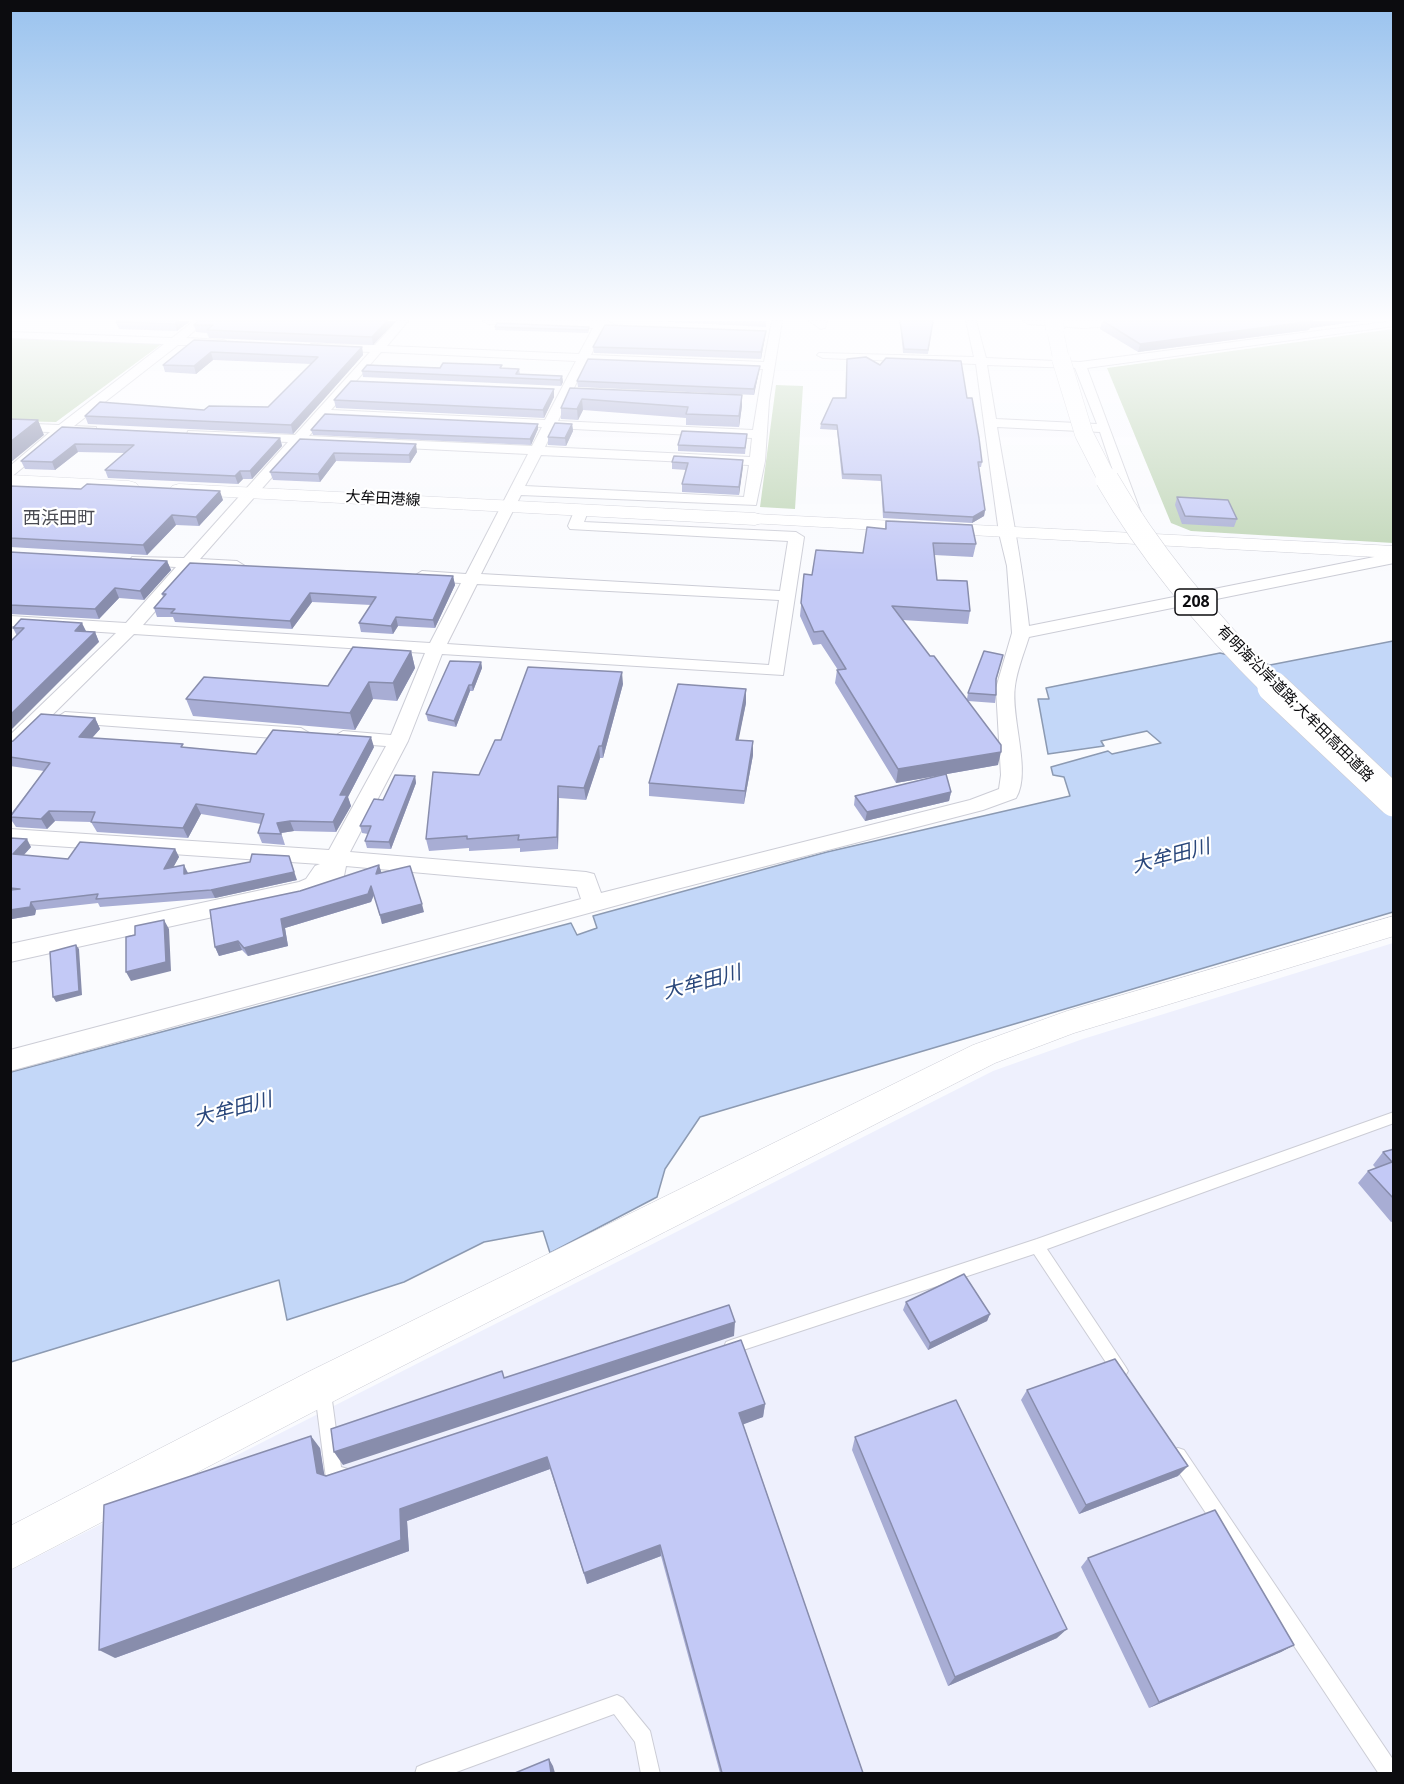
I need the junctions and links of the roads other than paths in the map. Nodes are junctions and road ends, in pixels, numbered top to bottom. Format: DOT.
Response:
graph roads {
  1 [pos="94,404"];
  2 [pos="331,404"];
  3 [pos="559,404"];
  4 [pos="757,404"];
  5 [pos="987,404"];
  6 [pos="1075,404"];
  7 [pos="1092,404"];
  8 [pos="321,414"];
  9 [pos="990,423"];
  10 [pos="549,424"];
  11 [pos="10,427"];
  12 [pos="1105,428"];
  13 [pos="62,429"];
  14 [pos="109,431"];
  15 [pos="180,434"];
  16 [pos="759,434"];
  17 [pos="299,438"];
  18 [pos="536,451"];
  19 [pos="758,461"];
  20 [pos="10,474"];
  21 [pos="10,481"];
  22 [pos="251,493"];
  23 [pos="511,498"];
  24 [pos="582,509"];
  25 [pos="755,519"];
  26 [pos="1007,533"];
  27 [pos="1142,538"];
  28 [pos="1394,552"];
  29 [pos="1394,558"];
  30 [pos="117,559"];
  31 [pos="187,563"];
  32 [pos="258,567"];
  33 [pos="400,575"];
  34 [pos="471,579"];
  35 [pos="788,596"];
  36 [pos="10,621"];
  37 [pos="131,628"];
  38 [pos="1021,633"];
  39 [pos="436,648"];
  40 [pos="39,716"];
  41 [pos="398,741"];
  42 [pos="10,746"];
  43 [pos="1394,801"];
  44 [pos="10,836"];
  45 [pos="336,858"];
  46 [pos="594,905"];
  47 [pos="1394,926"];
  48 [pos="10,953"];
  49 [pos="10,1061"];
  50 [pos="1394,1117"];
  51 [pos="1037,1246"];
  52 [pos="719,1351"];
  53 [pos="322,1386"];
  54 [pos="1130,1386"];
  55 [pos="1171,1445"];
  56 [pos="356,1470"];
  57 [pos="10,1549"];
  58 [pos="424,1773"];
  59 [pos="651,1773"];
  60 [pos="1391,1773"];
  1 -- 13 [label="street"];
  2 -- 8 [label="street"];
  3 -- 10 [label="street"];
  4 -- 16 [label="street"];
  5 -- 9 [label="street"];
  6 -- 43 [label="highway, 有明海沿岸道路;大牟田高田道路 / 208, bridge"];
  7 -- 12 [label="street"];
  8 -- 10 [label="street"];
  8 -- 17 [label="street"];
  9 -- 12 [label="street"];
  9 -- 26 [label="street"];
  10 -- 16 [label="street"];
  10 -- 18 [label="street"];
  11 -- 13 [label="street"];
  12 -- 27 [label="street"];
  13 -- 14 [label="street"];
  13 -- 20 [label="street"];
  15 -- 17 [label="street"];
  16 -- 19 [label="street"];
  17 -- 18 [label="street"];
  17 -- 22 [label="street"];
  18 -- 19 [label="street"];
  18 -- 23 [label="street"];
  19 -- 23 [label="street"];
  21 -- 22 [label="main road, 大牟田港線"];
  22 -- 23 [label="main road, 大牟田港線"];
  22 -- 31 [label="street"];
  23 -- 24 [label="main road, 大牟田港線"];
  23 -- 34 [label="street"];
  24 -- 25 [label="main road, 大牟田港線"];
  24 -- 35 [label="street"];
  25 -- 26 [label="street"];
  26 -- 27 [label="street"];
  26 -- 38 [label="street"];
  27 -- 28 [label="street"];
  29 -- 38 [label="street"];
  30 -- 31 [label="street"];
  31 -- 32 [label="street"];
  31 -- 37 [label="street"];
  33 -- 34 [label="street"];
  34 -- 35 [label="street"];
  34 -- 39 [label="street"];
  35 -- 39 [label="street"];
  36 -- 37 [label="street"];
  37 -- 39 [label="street"];
  37 -- 40 [label="street"];
  38 -- 46 [label="street"];
  39 -- 41 [label="street"];
  40 -- 41 [label="street"];
  40 -- 42 [label="street"];
  41 -- 45 [label="street"];
  44 -- 45 [label="street"];
  45 -- 46 [label="street"];
  45 -- 48 [label="street"];
  46 -- 49 [label="street"];
  47 -- 53 [label="street"];
  50 -- 51 [label="lane"];
  51 -- 52 [label="lane"];
  51 -- 54 [label="lane"];
  53 -- 56 [label="lane"];
  53 -- 57 [label="street"];
  55 -- 60 [label="lane"];
  58 -- 59 [label="lane"];
}
